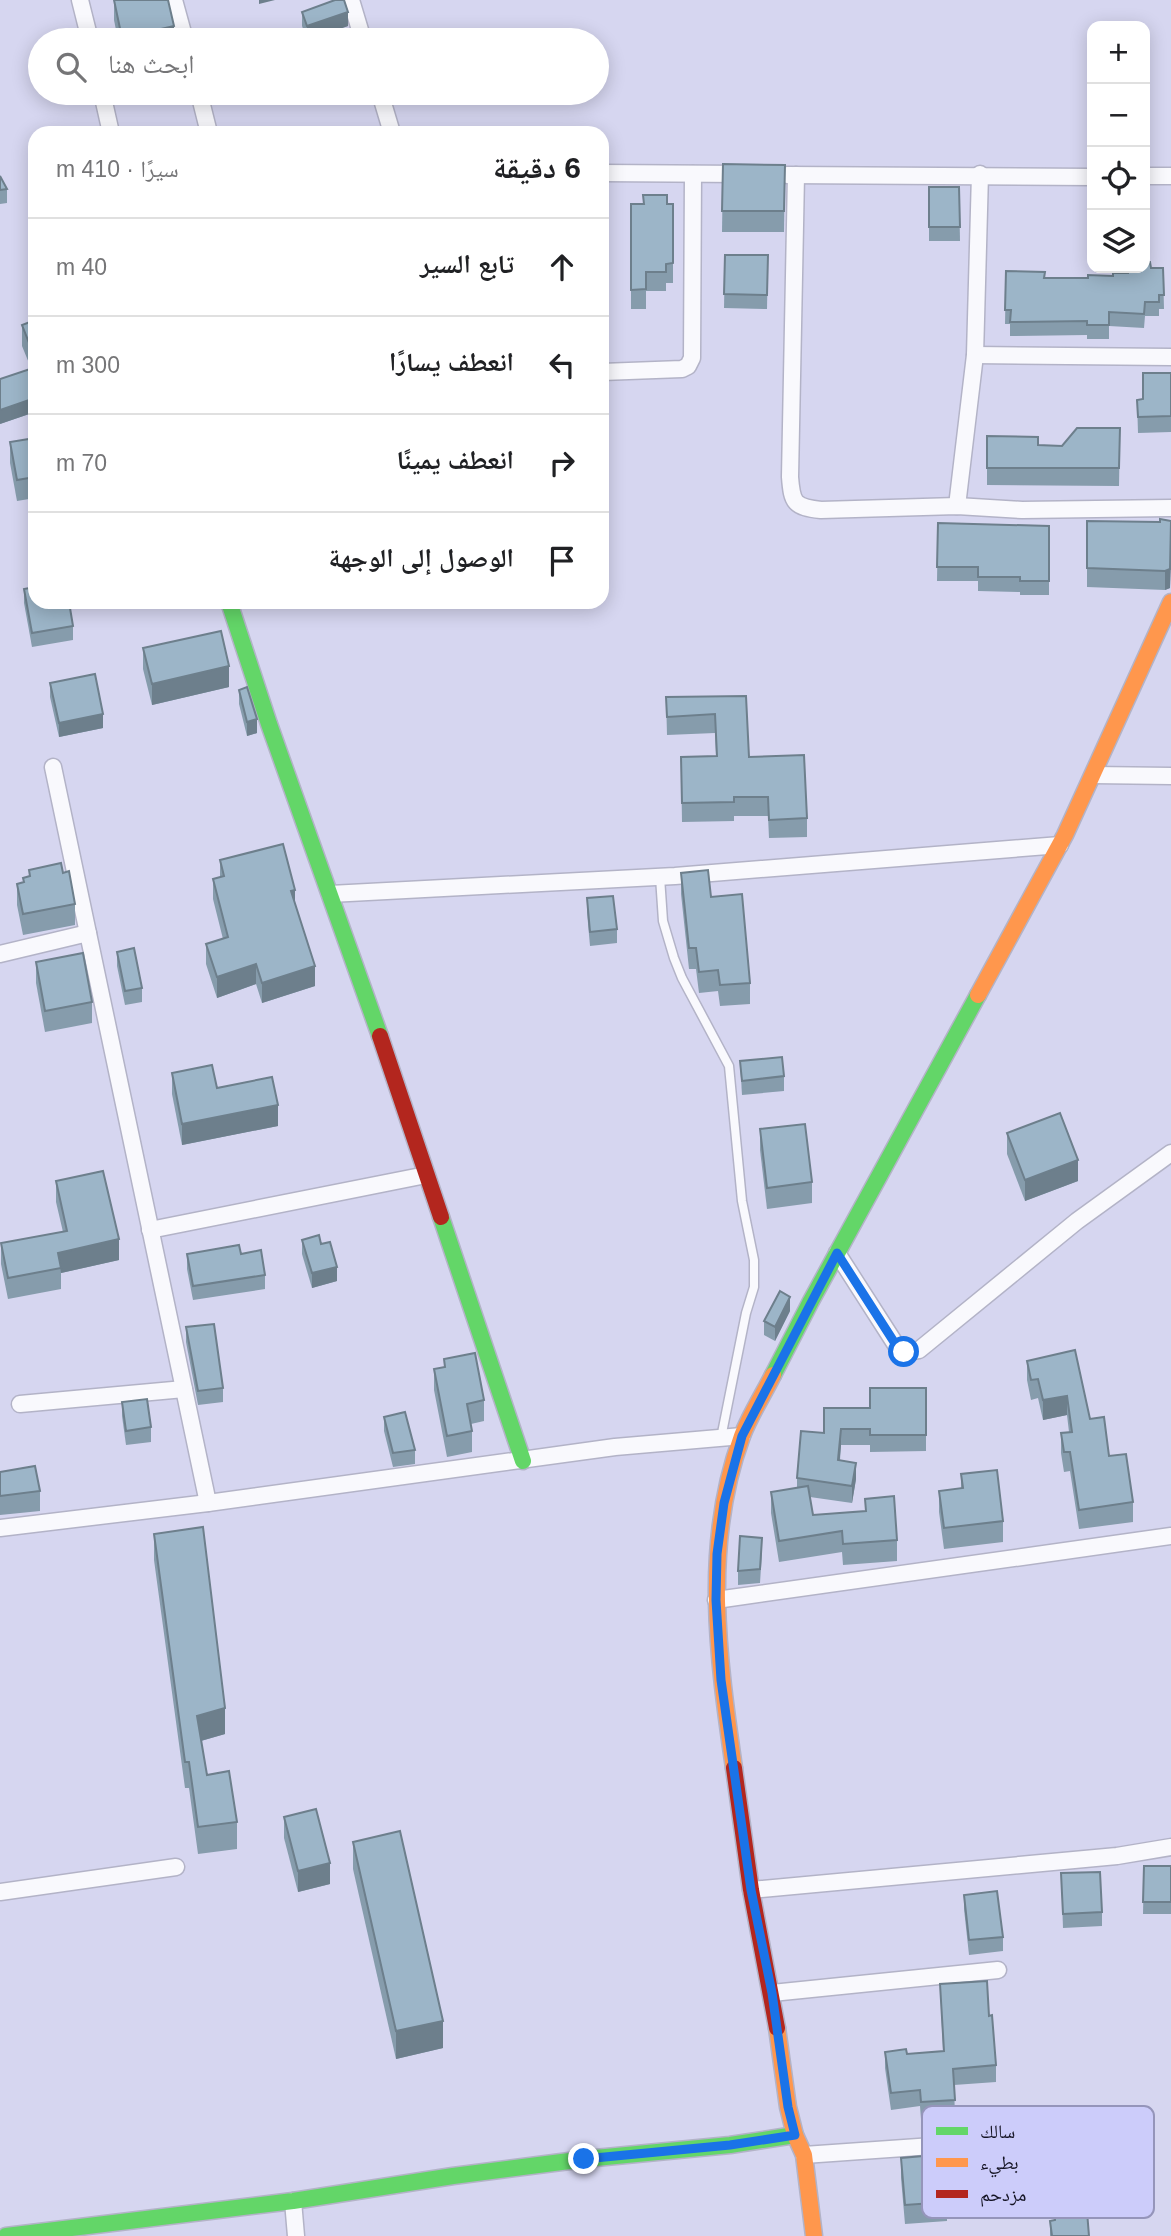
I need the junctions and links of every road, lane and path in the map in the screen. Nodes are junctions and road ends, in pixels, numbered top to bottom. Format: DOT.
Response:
graph roads {
  1 [pos="80,0"];
  2 [pos="174,0"];
  3 [pos="351,0"];
  4 [pos="87,28"];
  5 [pos="182,28"];
  6 [pos="359,28"];
  7 [pos="105,105"];
  8 [pos="202,105"];
  9 [pos="384,105"];
  10 [pos="109,126"];
  11 [pos="207,126"];
  12 [pos="390,126"];
  13 [pos="609,173"];
  14 [pos="693,174"];
  15 [pos="980,174"];
  16 [pos="796,175"];
  17 [pos="1171,176"];
  18 [pos="1087,177"];
  19 [pos="1150,177"];
  20 [pos="975,355"];
  21 [pos="1171,357"];
  22 [pos="609,372"];
  23 [pos="957,506"];
  24 [pos="1171,508"];
  25 [pos="1171,602"];
  26 [pos="231,609"];
  27 [pos="53,767"];
  28 [pos="1093,775"];
  29 [pos="1171,776"];
  30 [pos="1060,845"];
  31 [pos="660,877"];
  32 [pos="330,894"];
  33 [pos="88,933"];
  34 [pos="0,954"];
  35 [pos="1171,1153"];
  36 [pos="426,1175"];
  37 [pos="150,1230"];
  38 [pos="837,1253"];
  39 [pos="184,1389"];
  40 [pos="20,1404"];
  41 [pos="742,1436"];
  42 [pos="721,1438"];
  43 [pos="523,1461"];
  44 [pos="208,1503"];
  45 [pos="0,1528"];
  46 [pos="1171,1536"];
  47 [pos="716,1600"];
  48 [pos="1171,1847"];
  49 [pos="176,1867"];
  50 [pos="751,1890"];
  51 [pos="0,1892"];
  52 [pos="998,1970"];
  53 [pos="772,1993"];
  54 [pos="795,2135"];
  55 [pos="922,2147"];
  56 [pos="804,2155"];
  57 [pos="293,2201"];
  58 [pos="135,2228"];
  59 [pos="6,2236"];
  60 [pos="296,2236"];
  61 [pos="814,2236"];
  1 -- 4 [label="street"];
  2 -- 5 [label="street"];
  3 -- 6 [label="street"];
  7 -- 10 [label="street"];
  8 -- 11 [label="street"];
  9 -- 12 [label="street"];
  13 -- 14 [label="street"];
  14 -- 16 [label="street"];
  14 -- 22 [label="street"];
  15 -- 16 [label="street"];
  15 -- 18 [label="street"];
  15 -- 20 [label="street"];
  16 -- 23 [label="street"];
  17 -- 19 [label="street"];
  20 -- 21 [label="street"];
  20 -- 23 [label="street"];
  23 -- 24 [label="street"];
  25 -- 28 [label="street"];
  26 -- 32 [label="street"];
  27 -- 33 [label="street"];
  28 -- 29 [label="street"];
  28 -- 30 [label="street"];
  30 -- 31 [label="street"];
  30 -- 38 [label="street"];
  31 -- 32 [label="street"];
  31 -- 42 [label="lane"];
  32 -- 36 [label="street"];
  33 -- 34 [label="street"];
  33 -- 37 [label="street"];
  35 -- 38 [label="street"];
  36 -- 37 [label="street"];
  36 -- 43 [label="street"];
  37 -- 39 [label="street"];
  38 -- 41 [label="street"];
  39 -- 40 [label="street"];
  39 -- 44 [label="street"];
  41 -- 42 [label="street"];
  41 -- 47 [label="street"];
  42 -- 43 [label="street"];
  43 -- 44 [label="street"];
  44 -- 45 [label="street"];
  46 -- 47 [label="street"];
  47 -- 50 [label="street"];
  48 -- 50 [label="street"];
  49 -- 51 [label="street"];
  50 -- 53 [label="street"];
  52 -- 53 [label="street"];
  53 -- 54 [label="street"];
  54 -- 56 [label="street"];
  54 -- 57 [label="street"];
  55 -- 56 [label="street"];
  56 -- 61 [label="street"];
  57 -- 58 [label="street"];
  57 -- 60 [label="street"];
  58 -- 59 [label="street"];
}
